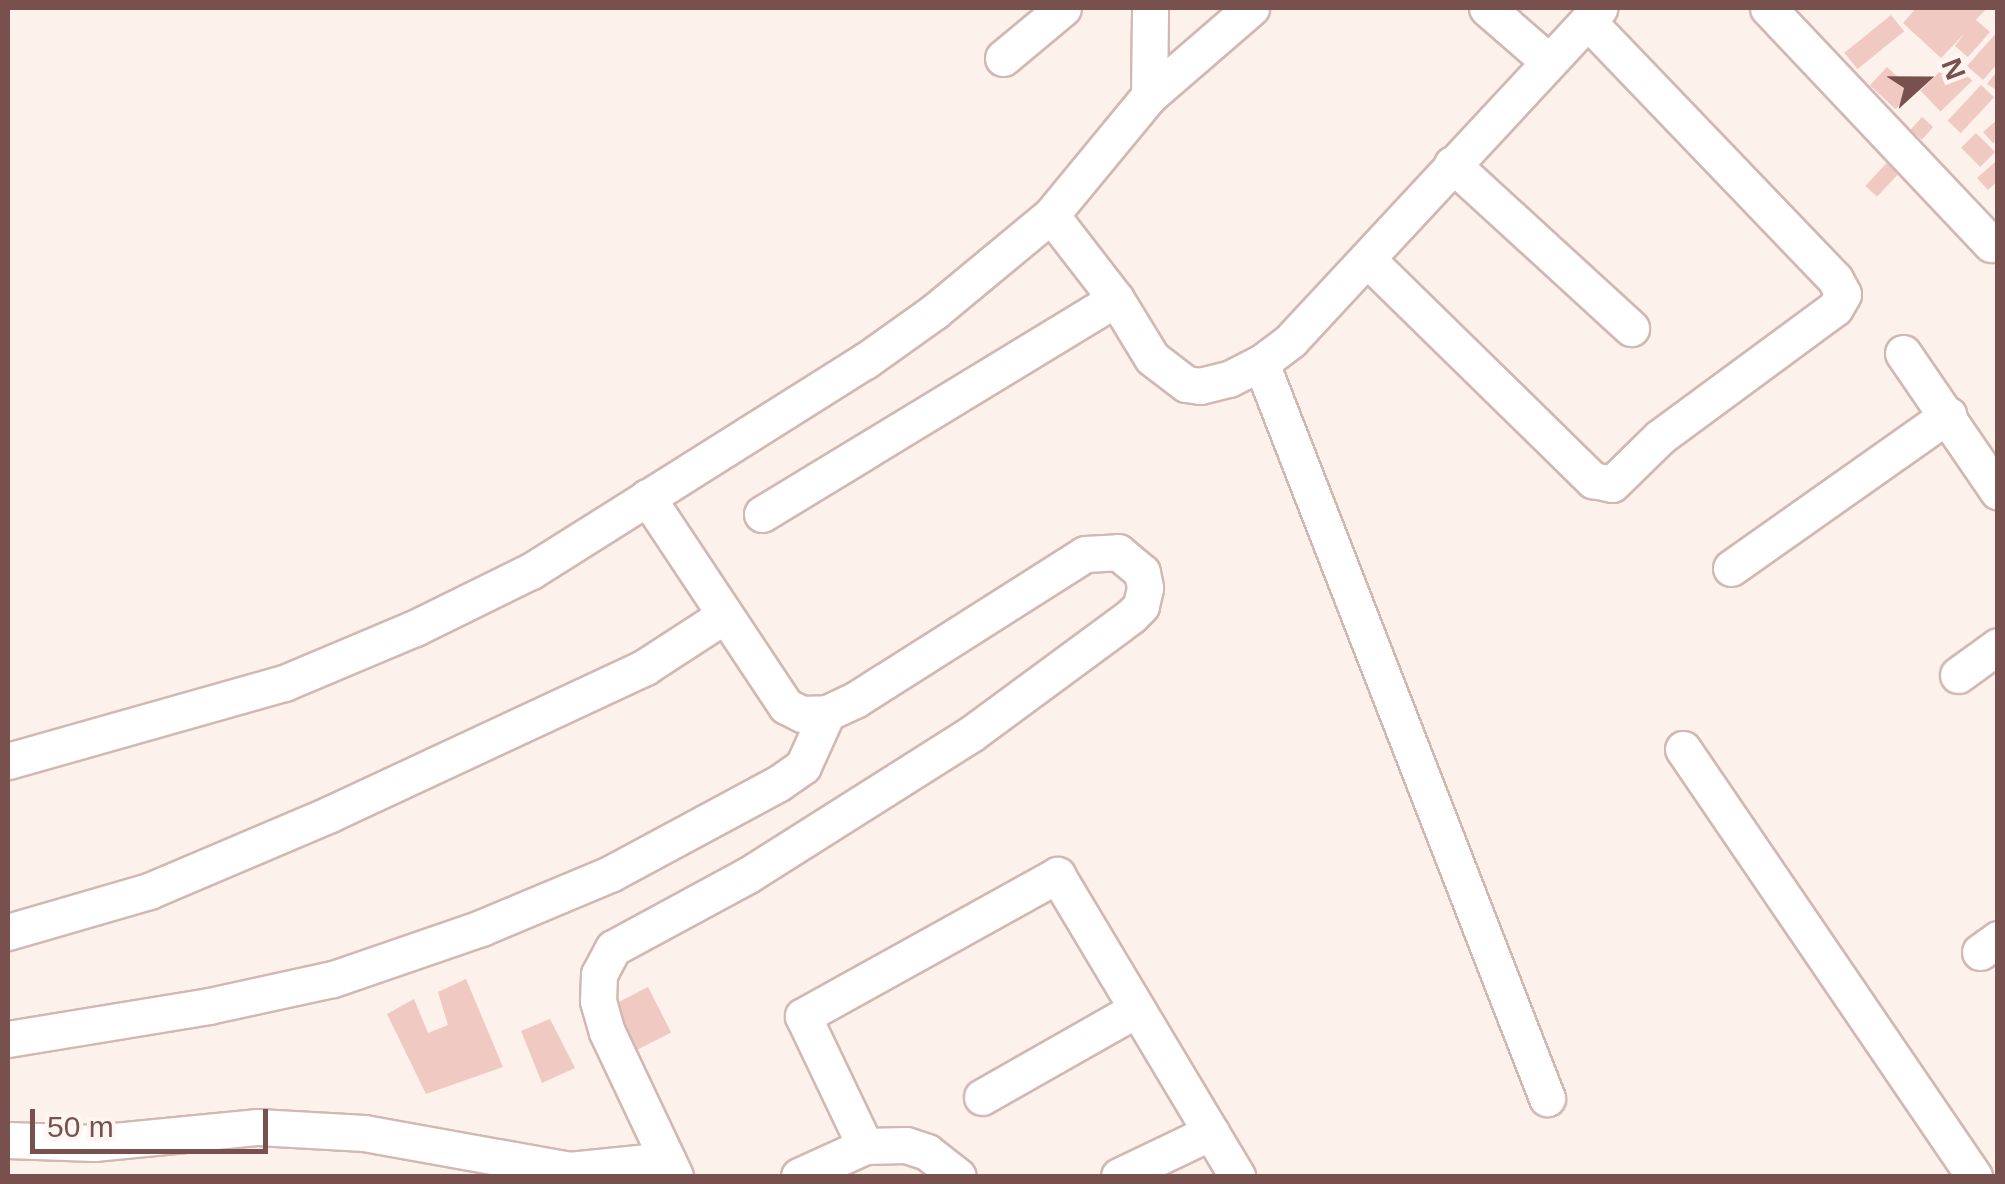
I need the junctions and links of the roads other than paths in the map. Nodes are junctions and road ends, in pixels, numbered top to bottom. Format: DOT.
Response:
graph roads {
  1 [pos="1063,8"];
  2 [pos="1150,8"];
  3 [pos="1251,8"];
  4 [pos="1487,8"];
  5 [pos="1768,8"];
  6 [pos="1593,14"];
  7 [pos="1003,58"];
  8 [pos="1549,62"];
  9 [pos="1149,96"];
  10 [pos="1452,164"];
  11 [pos="1051,215"];
  12 [pos="1991,244"];
  13 [pos="1368,260"];
  14 [pos="1116,299"];
  15 [pos="1630,328"];
  16 [pos="1903,354"];
  17 [pos="1261,363"];
  18 [pos="1948,415"];
  19 [pos="1998,492"];
  20 [pos="648,497"];
  21 [pos="762,514"];
  22 [pos="1732,568"];
  23 [pos="725,614"];
  24 [pos="1998,646"];
  25 [pos="1958,676"];
  26 [pos="827,713"];
  27 [pos="1683,749"];
  28 [pos="8,761"];
  29 [pos="8,932"];
  30 [pos="1138,1009"];
  31 [pos="8,1039"];
  32 [pos="982,1097"];
  33 [pos="1547,1098"];
  34 [pos="1211,1132"];
  35 [pos="8,1140"];
  36 [pos="865,1146"];
  37 [pos="671,1168"];
  38 [pos="800,1176"];
  39 [pos="958,1176"];
  40 [pos="1119,1176"];
  41 [pos="1237,1176"];
  42 [pos="1974,1176"];
  1 -- 7 [label="street"];
  2 -- 9 [label="street"];
  3 -- 9 [label="street"];
  4 -- 8 [label="street"];
  5 -- 12 [label="street"];
  6 -- 8 [label="street"];
  6 -- 13 [label="street"];
  8 -- 10 [label="street"];
  9 -- 11 [label="street"];
  10 -- 13 [label="street"];
  10 -- 15 [label="street"];
  11 -- 14 [label="street"];
  11 -- 20 [label="street"];
  13 -- 17 [label="street"];
  14 -- 17 [label="street"];
  14 -- 21 [label="street"];
  16 -- 18 [label="street"];
  17 -- 33 [label="street"];
  18 -- 19 [label="street"];
  18 -- 22 [label="street"];
  20 -- 23 [label="street"];
  20 -- 28 [label="street"];
  23 -- 26 [label="street"];
  23 -- 29 [label="street"];
  24 -- 25 [label="street"];
  26 -- 31 [label="street"];
  26 -- 37 [label="street"];
  27 -- 42 [label="street"];
  30 -- 32 [label="street"];
  30 -- 34 [label="street"];
  30 -- 36 [label="street"];
  34 -- 40 [label="street"];
  34 -- 41 [label="street"];
  35 -- 37 [label="street"];
  36 -- 38 [label="street"];
  36 -- 39 [label="street"];
}
